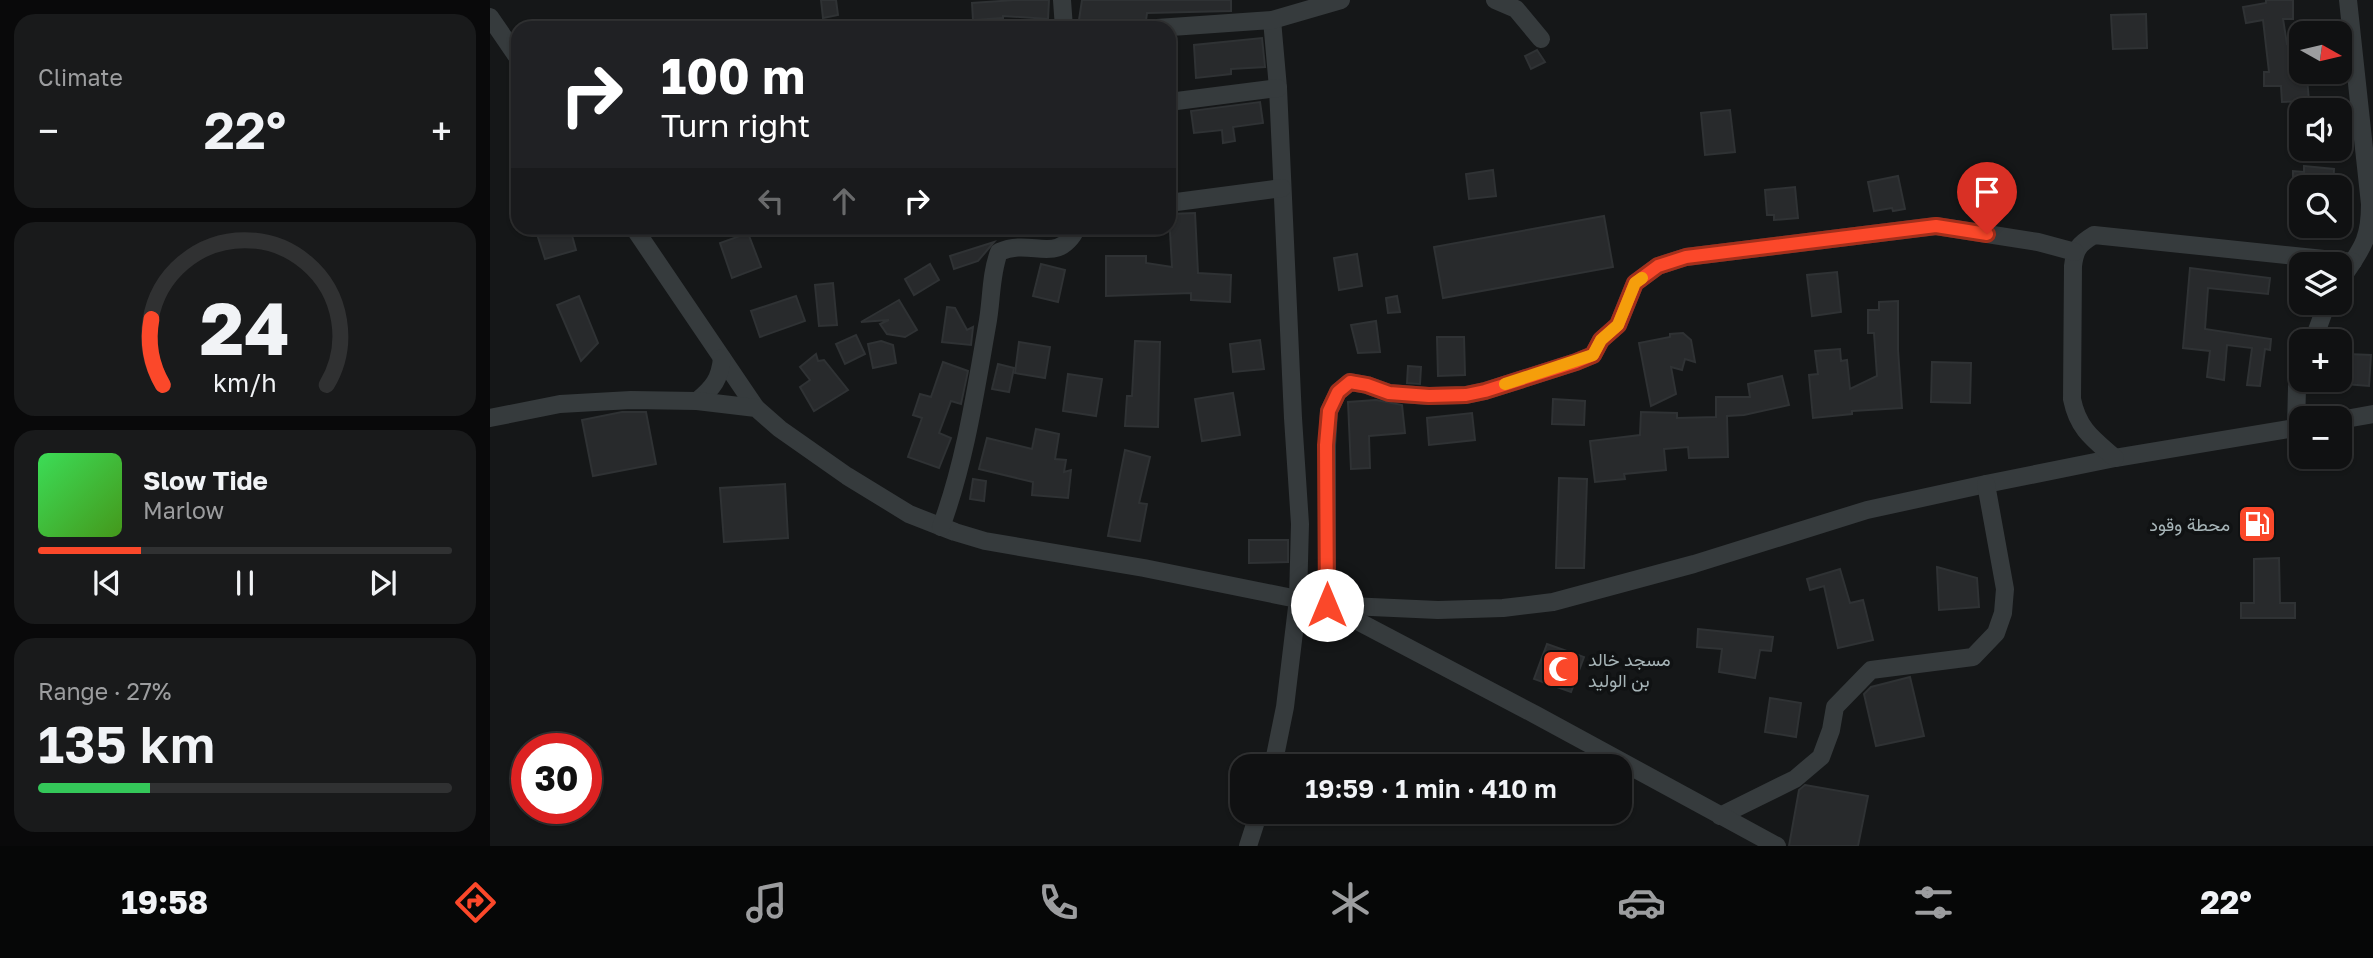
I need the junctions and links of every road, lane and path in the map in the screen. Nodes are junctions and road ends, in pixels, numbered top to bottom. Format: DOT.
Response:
graph roads {
  1 [pos="1062,0"];
  2 [pos="1341,0"];
  3 [pos="1495,0"];
  4 [pos="2348,0"];
  5 [pos="490,16"];
  6 [pos="1272,20"];
  7 [pos="1064,21"];
  8 [pos="1176,27"];
  9 [pos="1541,39"];
  10 [pos="511,48"];
  11 [pos="1278,88"];
  12 [pos="1176,101"];
  13 [pos="1283,188"];
  14 [pos="1176,202"];
  15 [pos="639,235"];
  16 [pos="1073,235"];
  17 [pos="2075,253"];
  18 [pos="2353,262"];
  19 [pos="722,358"];
  20 [pos="697,401"];
  21 [pos="756,408"];
  22 [pos="2373,415"];
  23 [pos="490,418"];
  24 [pos="2352,418"];
  25 [pos="2289,429"];
  26 [pos="2115,458"];
  27 [pos="1986,484"];
  28 [pos="941,527"];
  29 [pos="1298,599"];
  30 [pos="1327,605"];
  31 [pos="1275,754"];
  32 [pos="1720,816"];
  33 [pos="1255,824"];
  34 [pos="1248,846"];
  35 [pos="1777,846"];
  1 -- 7 [label="street"];
  2 -- 6 [label="street"];
  3 -- 9 [label="street"];
  4 -- 18 [label="street"];
  5 -- 10 [label="street"];
  6 -- 8 [label="street"];
  6 -- 11 [label="street"];
  11 -- 12 [label="street"];
  11 -- 13 [label="street"];
  13 -- 14 [label="street"];
  13 -- 29 [label="street"];
  15 -- 19 [label="street"];
  16 -- 28 [label="street"];
  17 -- 18 [label="street"];
  17 -- 26 [label="street"];
  17 -- 30 [label="street"];
  19 -- 20 [label="street"];
  19 -- 21 [label="street"];
  20 -- 21 [label="street"];
  20 -- 23 [label="street"];
  21 -- 28 [label="street"];
  22 -- 24 [label="street"];
  25 -- 26 [label="street"];
  26 -- 27 [label="street"];
  27 -- 30 [label="street"];
  27 -- 32 [label="street"];
  28 -- 29 [label="street"];
  29 -- 30 [label="street"];
  29 -- 31 [label="street"];
  30 -- 32 [label="street"];
  32 -- 35 [label="street"];
  33 -- 34 [label="street"];
}
